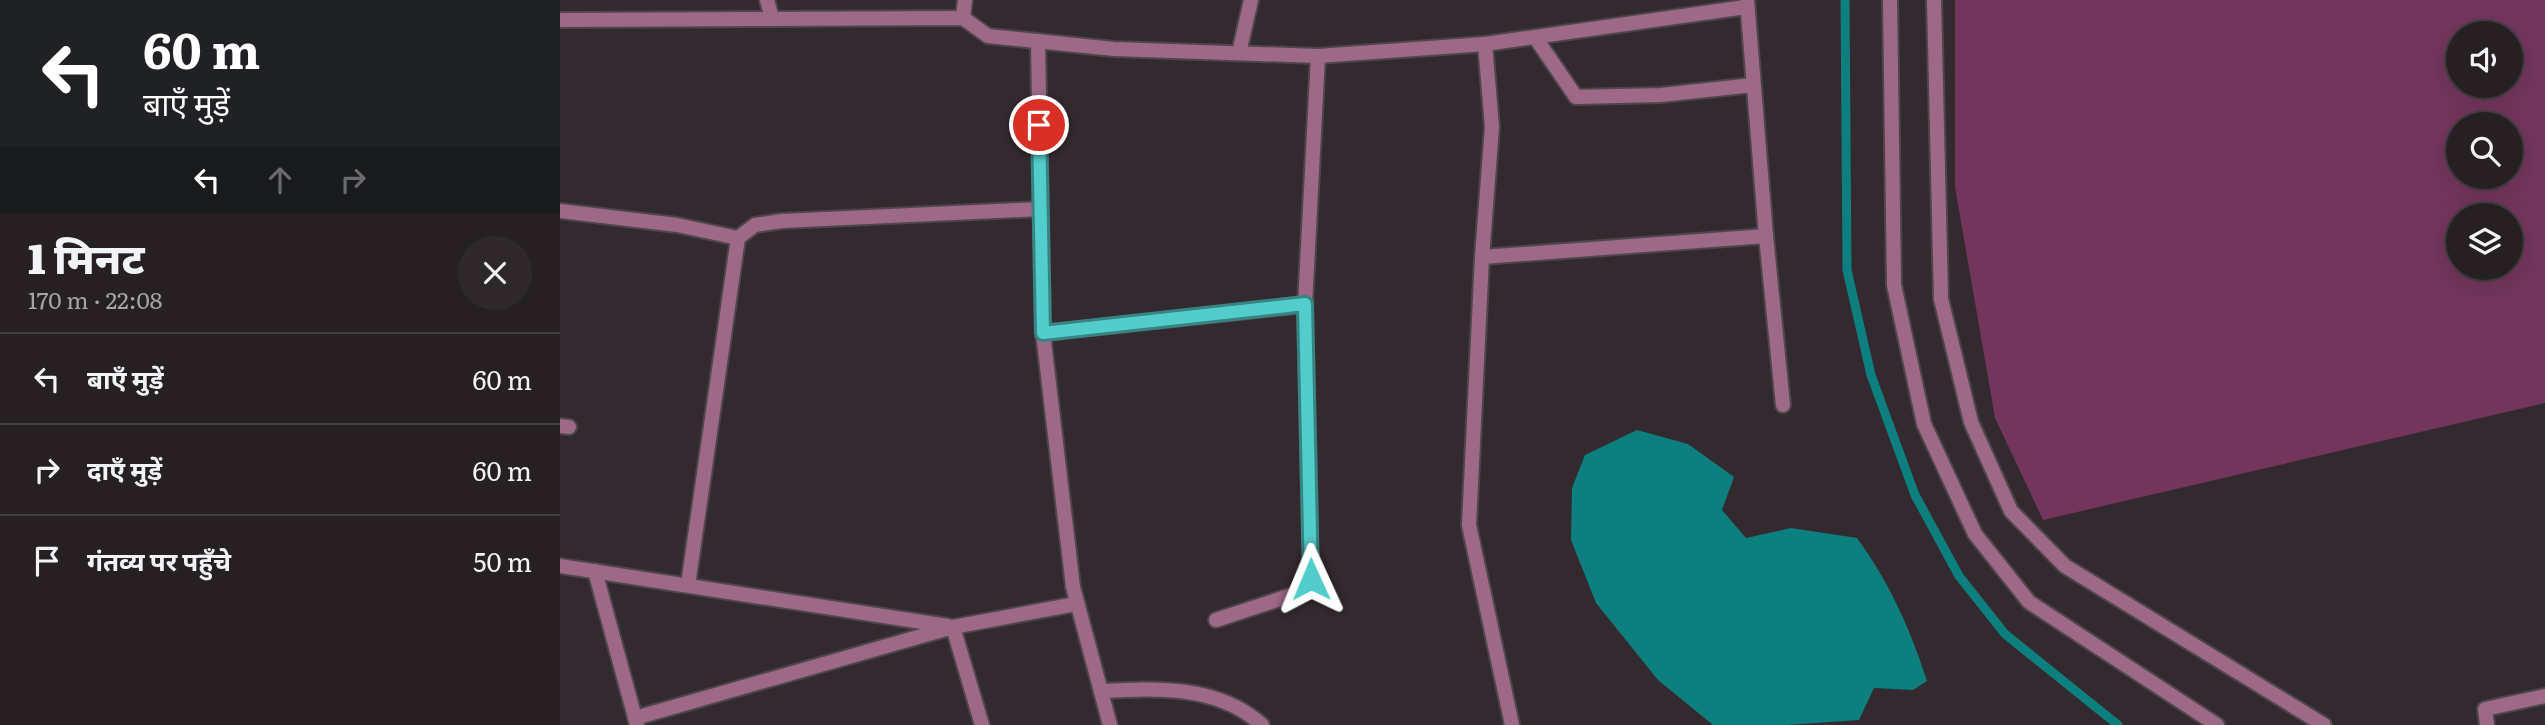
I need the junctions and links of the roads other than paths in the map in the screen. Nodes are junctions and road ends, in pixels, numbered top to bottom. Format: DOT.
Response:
graph roads {
  1 [pos="767,0"];
  2 [pos="965,0"];
  3 [pos="1251,0"];
  4 [pos="1890,0"];
  5 [pos="1934,0"];
  6 [pos="1747,4"];
  7 [pos="772,18"];
  8 [pos="963,18"];
  9 [pos="560,20"];
  10 [pos="1535,37"];
  11 [pos="1038,41"];
  12 [pos="1485,44"];
  13 [pos="1239,53"];
  14 [pos="1318,56"];
  15 [pos="1753,85"];
  16 [pos="1041,209"];
  17 [pos="560,211"];
  18 [pos="1766,236"];
  19 [pos="738,238"];
  20 [pos="1482,257"];
  21 [pos="1305,304"];
  22 [pos="1043,333"];
  23 [pos="1783,405"];
  24 [pos="560,566"];
  25 [pos="595,571"];
  26 [pos="688,585"];
  27 [pos="1076,604"];
  28 [pos="1216,620"];
  29 [pos="953,627"];
  30 [pos="1101,691"];
  31 [pos="2545,696"];
  32 [pos="636,722"];
  33 [pos="982,725"];
  34 [pos="1110,725"];
  35 [pos="1262,725"];
  36 [pos="1512,725"];
  37 [pos="2217,725"];
  38 [pos="2324,725"];
  39 [pos="2487,725"];
  1 -- 7 [label="street"];
  2 -- 8 [label="street"];
  3 -- 13 [label="street"];
  4 -- 37 [label="street"];
  5 -- 38 [label="street"];
  6 -- 10 [label="street"];
  6 -- 15 [label="street"];
  7 -- 8 [label="street"];
  7 -- 9 [label="street"];
  8 -- 11 [label="street"];
  10 -- 12 [label="street"];
  10 -- 15 [label="street"];
  11 -- 13 [label="street"];
  11 -- 16 [label="street"];
  12 -- 14 [label="street"];
  12 -- 20 [label="street"];
  13 -- 14 [label="street"];
  14 -- 21 [label="street"];
  15 -- 18 [label="street"];
  16 -- 19 [label="street"];
  16 -- 22 [label="street"];
  17 -- 19 [label="street"];
  18 -- 20 [label="street"];
  18 -- 23 [label="street"];
  19 -- 26 [label="street"];
  20 -- 36 [label="street"];
  21 -- 22 [label="street"];
  21 -- 28 [label="street"];
  22 -- 27 [label="street"];
  24 -- 25 [label="street"];
  25 -- 26 [label="street"];
  25 -- 32 [label="street"];
  26 -- 29 [label="street"];
  27 -- 29 [label="street"];
  27 -- 30 [label="street"];
  29 -- 32 [label="street"];
  29 -- 33 [label="street"];
  30 -- 34 [label="street"];
  30 -- 35 [label="street"];
  31 -- 39 [label="street"];
}
